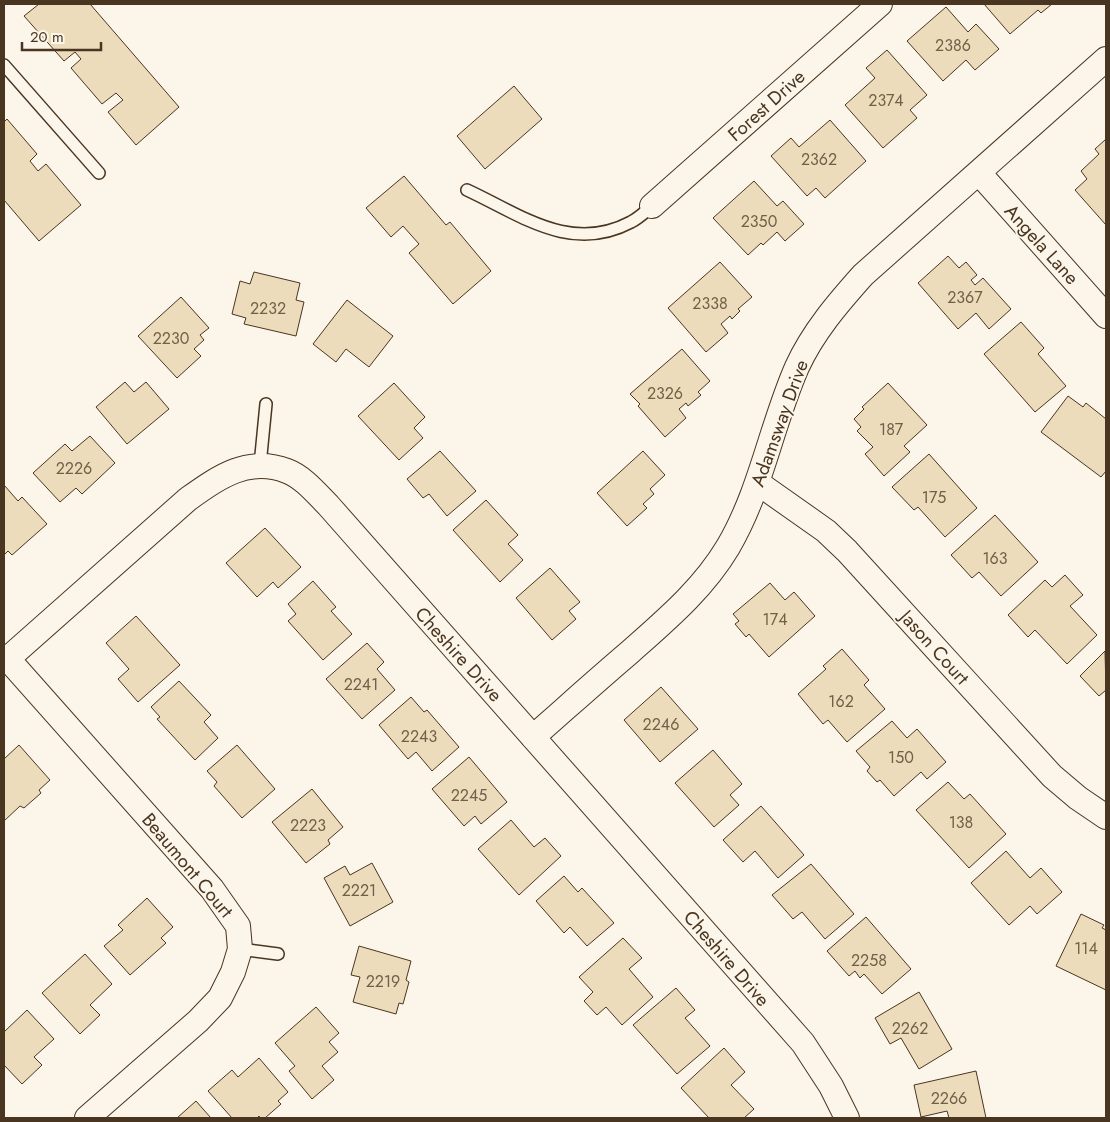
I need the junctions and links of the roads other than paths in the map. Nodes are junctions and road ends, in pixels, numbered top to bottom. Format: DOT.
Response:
graph roads {
  1 [pos="880,4"];
  2 [pos="1106,59"];
  3 [pos="4,65"];
  4 [pos="99,173"];
  5 [pos="978,173"];
  6 [pos="467,190"];
  7 [pos="652,206"];
  8 [pos="1106,316"];
  9 [pos="266,404"];
  10 [pos="260,465"];
  11 [pos="758,483"];
  12 [pos="6,660"];
  13 [pos="533,737"];
  14 [pos="1106,817"];
  15 [pos="240,949"];
  16 [pos="278,954"];
  17 [pos="87,1118"];
  18 [pos="847,1118"];
  1 -- 7 [label="street, Forest Drive"];
  2 -- 5 [label="street, Adamsway Drive"];
  3 -- 4 [label="lane"];
  5 -- 8 [label="street, Angela Lane"];
  5 -- 11 [label="street, Adamsway Drive"];
  6 -- 7 [label="lane"];
  9 -- 10 [label="lane"];
  10 -- 12 [label="street, Cheshire Drive"];
  10 -- 13 [label="street, Cheshire Drive"];
  11 -- 13 [label="street, Adamsway Drive"];
  11 -- 14 [label="street, Jason Court"];
  12 -- 15 [label="street, Beaumont Court"];
  13 -- 18 [label="street, Cheshire Drive"];
  15 -- 16 [label="lane"];
  15 -- 17 [label="street, Beaumont Court"];
}
